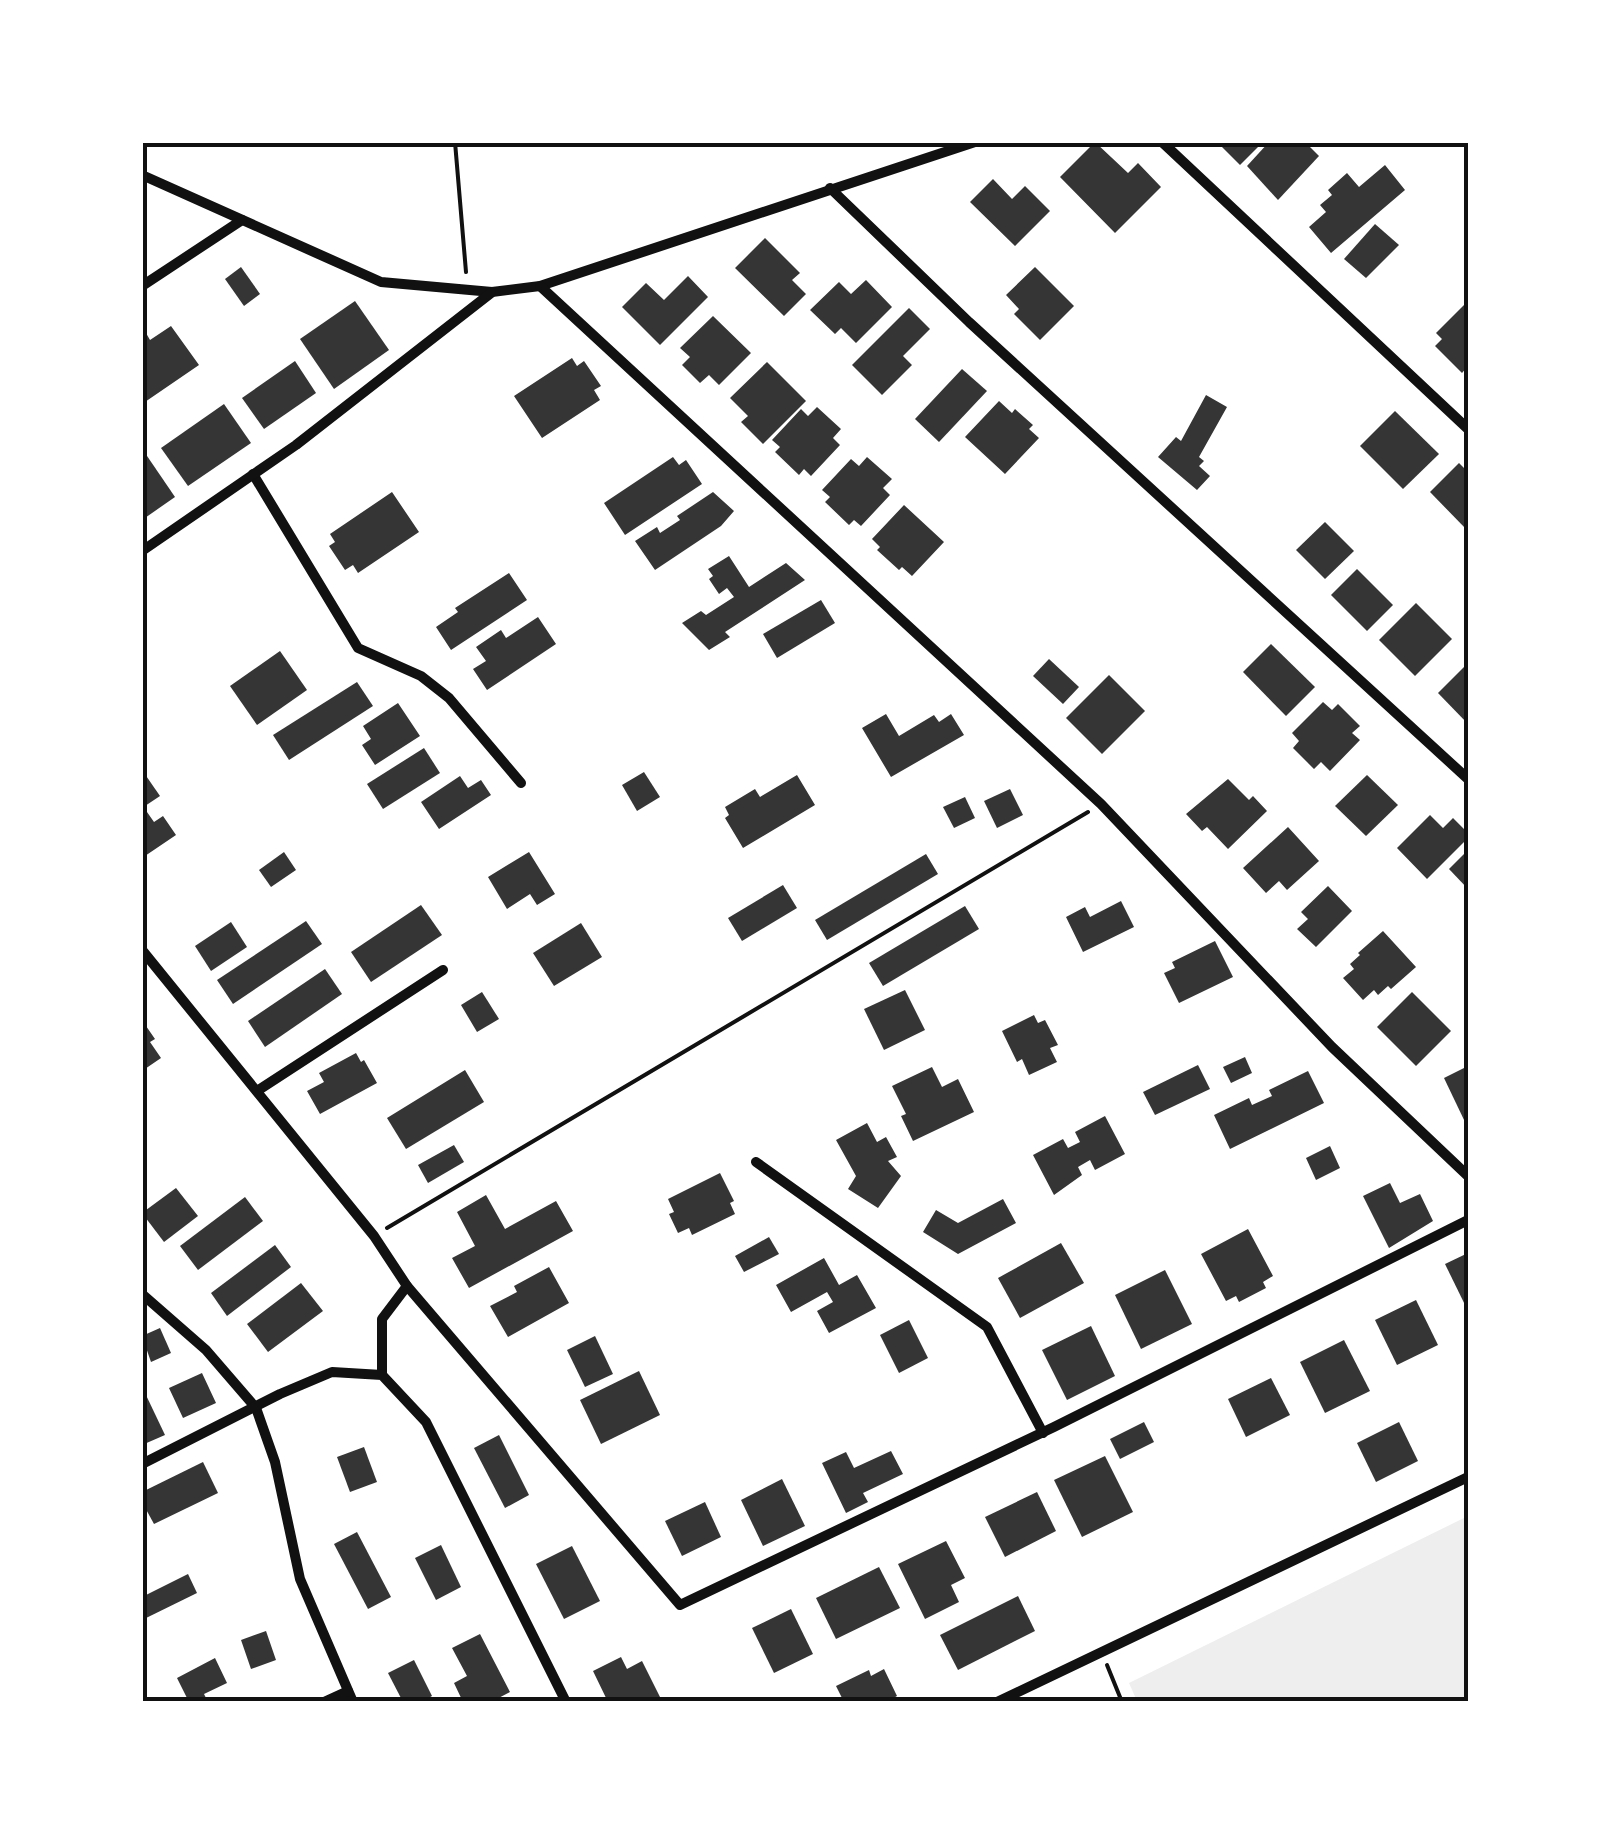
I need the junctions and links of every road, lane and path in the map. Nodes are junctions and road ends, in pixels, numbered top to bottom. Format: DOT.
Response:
graph roads {
  1 [pos="455,142"];
  2 [pos="974,142"];
  3 [pos="1162,142"];
  4 [pos="142,175"];
  5 [pos="830,188"];
  6 [pos="242,220"];
  7 [pos="142,286"];
  8 [pos="540,286"];
  9 [pos="467,290"];
  10 [pos="492,292"];
  11 [pos="1468,429"];
  12 [pos="253,474"];
  13 [pos="142,551"];
  14 [pos="1468,779"];
  15 [pos="521,782"];
  16 [pos="1101,804"];
  17 [pos="142,950"];
  18 [pos="443,970"];
  19 [pos="257,1090"];
  20 [pos="756,1162"];
  21 [pos="1467,1172"];
  22 [pos="1468,1220"];
  23 [pos="374,1236"];
  24 [pos="407,1286"];
  25 [pos="142,1294"];
  26 [pos="382,1375"];
  27 [pos="256,1408"];
  28 [pos="1042,1433"];
  29 [pos="142,1464"];
  30 [pos="1468,1477"];
  31 [pos="1102,1651"];
  32 [pos="351,1696"];
  33 [pos="324,1702"];
  34 [pos="566,1702"];
  35 [pos="997,1702"];
  36 [pos="1122,1702"];
  1 -- 9 [label="path"];
  2 -- 5 [label="street"];
  3 -- 11 [label="street"];
  4 -- 6 [label="street"];
  5 -- 8 [label="street"];
  5 -- 14 [label="street"];
  6 -- 7 [label="street"];
  6 -- 9 [label="street"];
  8 -- 10 [label="street"];
  8 -- 16 [label="street"];
  9 -- 10 [label="street"];
  10 -- 12 [label="street"];
  12 -- 13 [label="street"];
  12 -- 15 [label="street"];
  16 -- 21 [label="street"];
  16 -- 23 [label="path"];
  17 -- 19 [label="street"];
  18 -- 19 [label="street"];
  19 -- 23 [label="street"];
  20 -- 28 [label="street"];
  22 -- 28 [label="street"];
  23 -- 24 [label="street"];
  24 -- 26 [label="street"];
  24 -- 28 [label="street"];
  25 -- 27 [label="street"];
  26 -- 27 [label="street"];
  26 -- 34 [label="street"];
  27 -- 29 [label="street"];
  27 -- 32 [label="street"];
  30 -- 31 [label="street"];
  31 -- 35 [label="street"];
  31 -- 36 [label="path"];
  32 -- 33 [label="street"];
}
